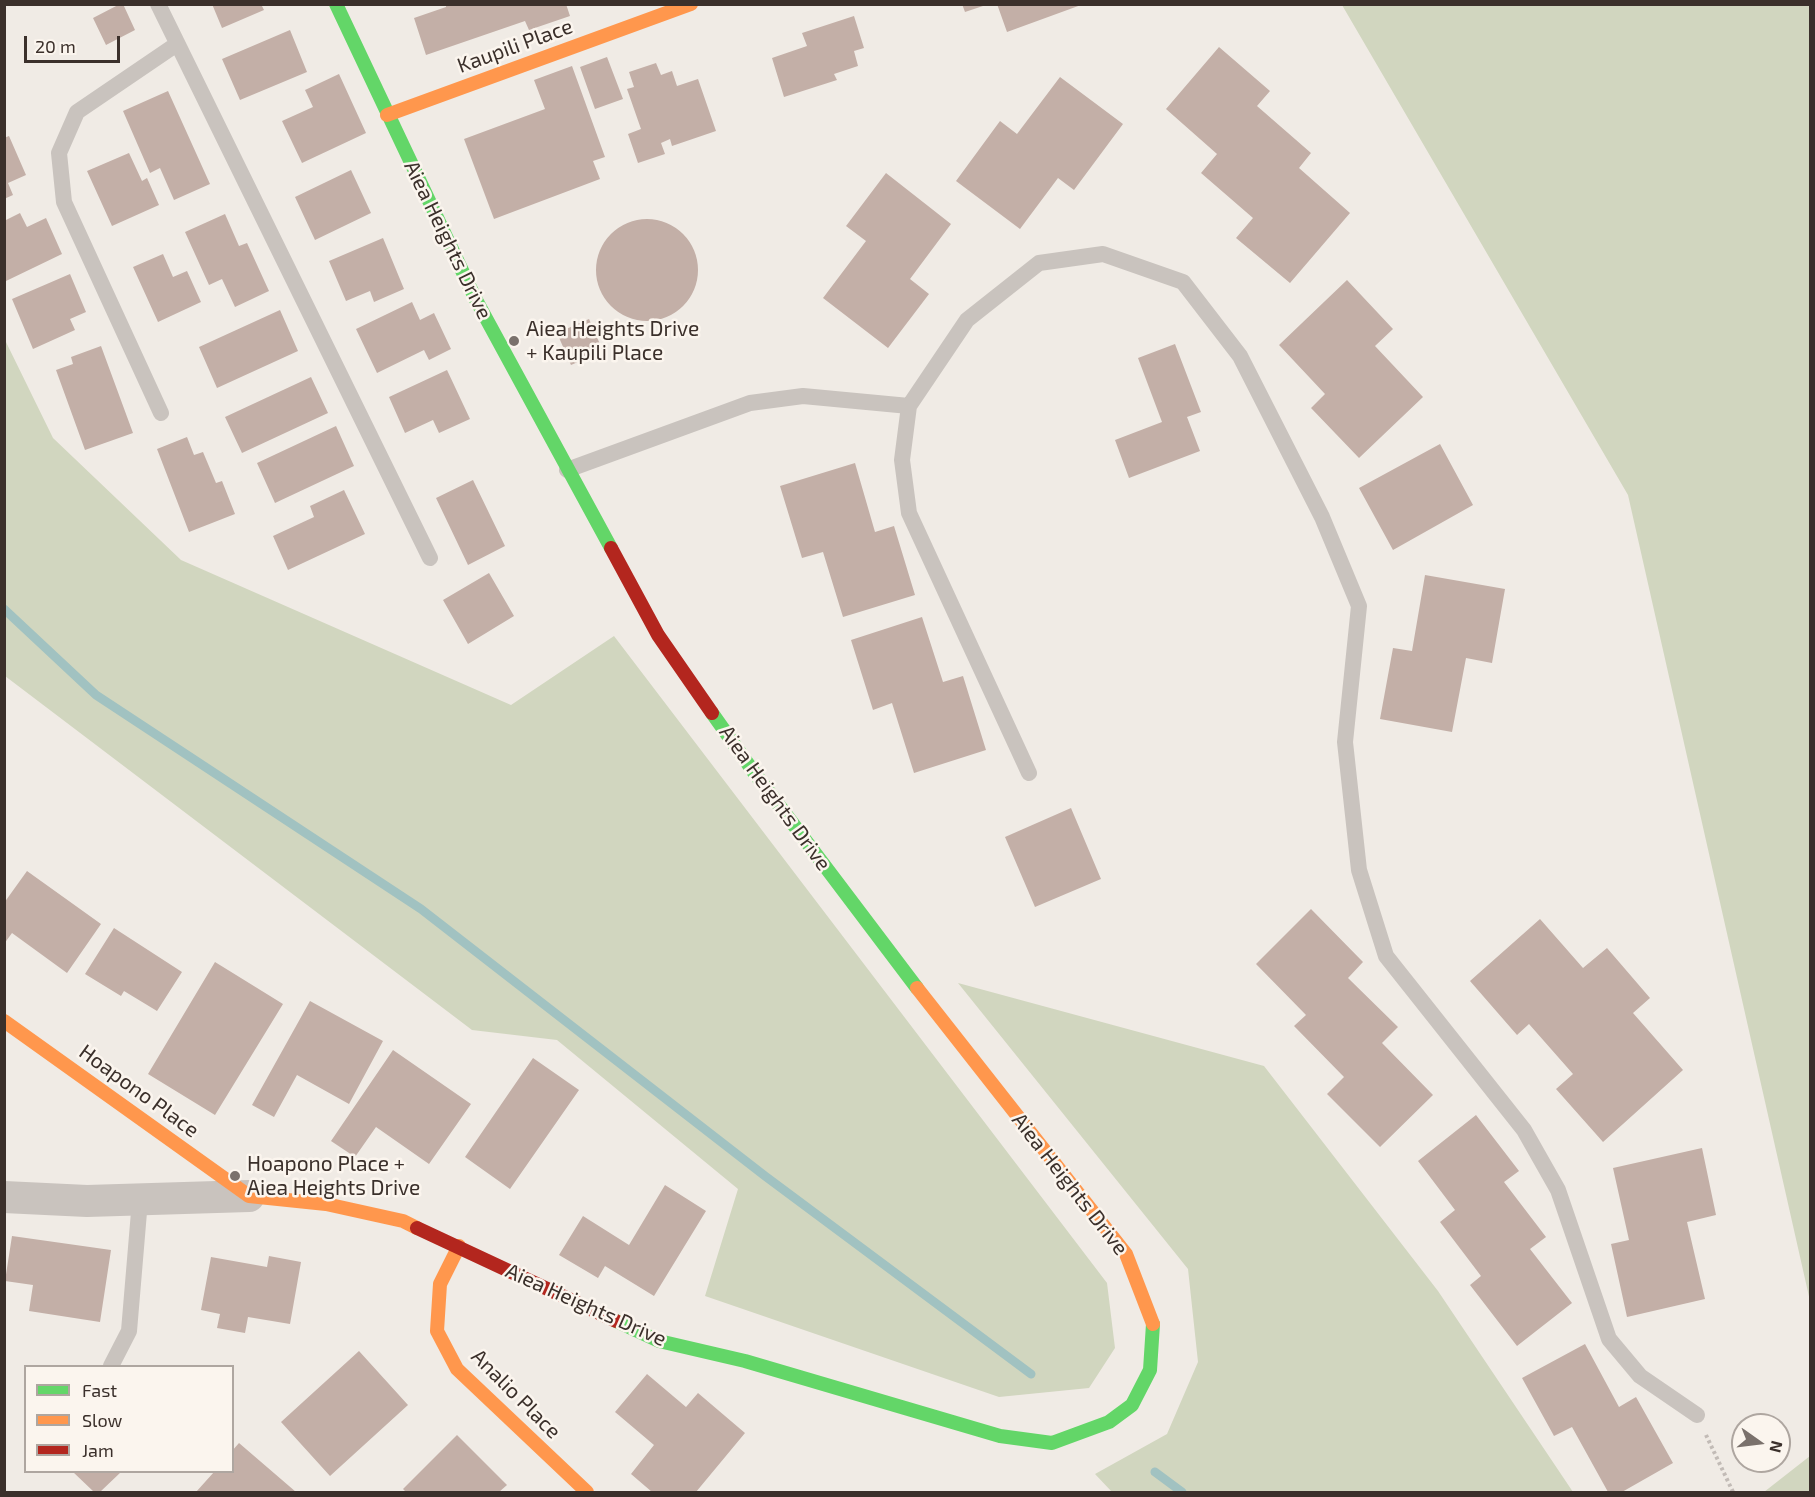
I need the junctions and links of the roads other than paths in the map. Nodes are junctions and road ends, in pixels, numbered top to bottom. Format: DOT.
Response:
graph roads {
  1 [pos="158,4"];
  2 [pos="336,4"];
  3 [pos="692,4"];
  4 [pos="177,44"];
  5 [pos="387,115"];
  6 [pos="909,406"];
  7 [pos="161,413"];
  8 [pos="567,470"];
  9 [pos="430,558"];
  10 [pos="1029,773"];
  11 [pos="4,1021"];
  12 [pos="249,1196"];
  13 [pos="4,1197"];
  14 [pos="140,1200"];
  15 [pos="459,1246"];
  16 [pos="112,1365"];
  17 [pos="1696,1415"];
  18 [pos="587,1492"];
  1 -- 4 [label="lane"];
  2 -- 5 [label="street, Aiea Heights Drive"];
  3 -- 5 [label="street, Kaupili Place"];
  4 -- 7 [label="lane"];
  4 -- 9 [label="lane"];
  5 -- 8 [label="street, Aiea Heights Drive"];
  6 -- 8 [label="lane"];
  6 -- 10 [label="lane"];
  6 -- 17 [label="lane"];
  8 -- 15 [label="street, Aiea Heights Drive"];
  11 -- 12 [label="street, Hoapono Place"];
  12 -- 14 [label="street, Aiea Heights Drive"];
  12 -- 15 [label="street, Aiea Heights Drive"];
  13 -- 14 [label="street, Aiea Heights Drive"];
  14 -- 16 [label="lane"];
  15 -- 18 [label="street, Analio Place"];
}
